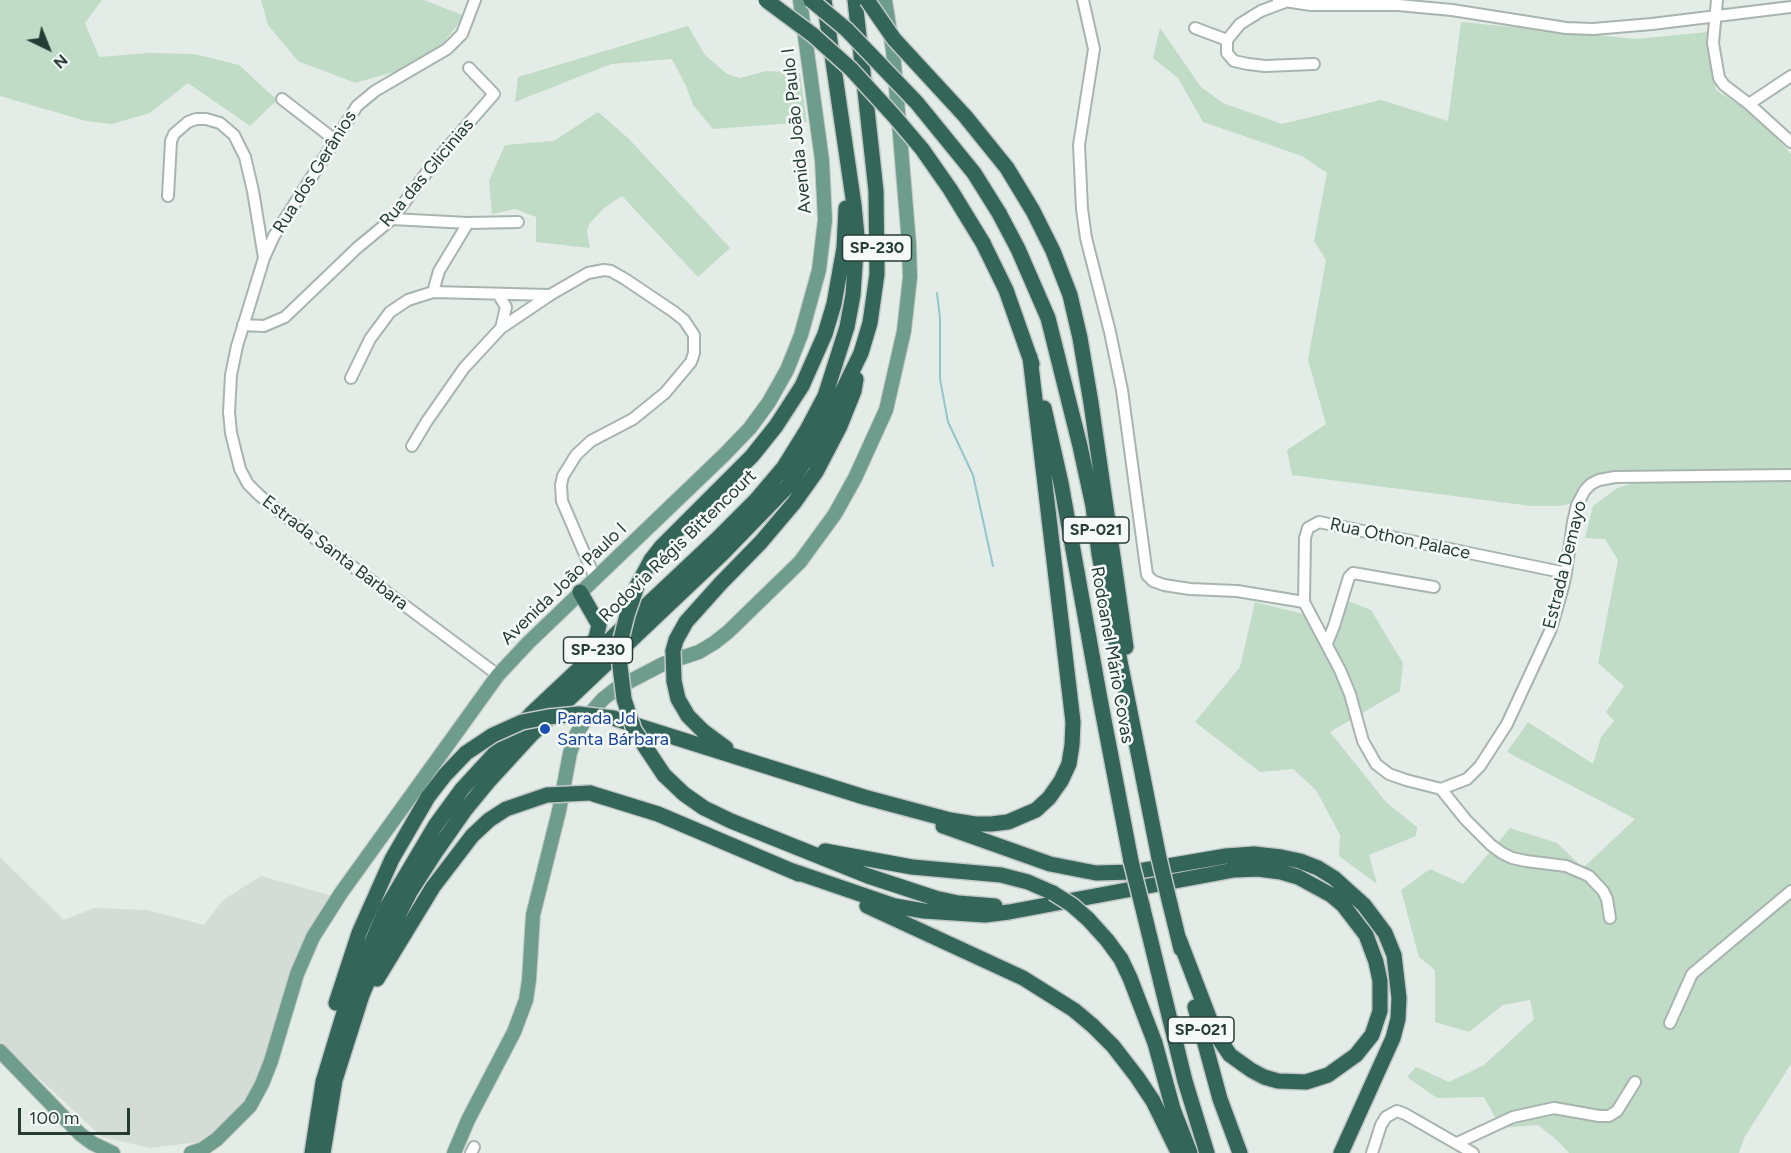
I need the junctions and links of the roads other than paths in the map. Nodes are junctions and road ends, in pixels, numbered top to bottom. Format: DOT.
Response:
graph roads {
  1 [pos="475,0"];
  2 [pos="766,0"];
  3 [pos="800,0"];
  4 [pos="811,0"];
  5 [pos="824,0"];
  6 [pos="855,0"];
  7 [pos="867,0"];
  8 [pos="885,0"];
  9 [pos="1083,0"];
  10 [pos="1717,0"];
  11 [pos="1282,1"];
  12 [pos="1791,8"];
  13 [pos="1716,16"];
  14 [pos="1195,28"];
  15 [pos="1227,40"];
  16 [pos="1314,64"];
  17 [pos="469,68"];
  18 [pos="1791,76"];
  19 [pos="282,99"];
  20 [pos="1749,104"];
  21 [pos="335,140"];
  22 [pos="1791,142"];
  23 [pos="846,151"];
  24 [pos="168,196"];
  25 [pos="392,219"];
  26 [pos="518,222"];
  27 [pos="468,223"];
  28 [pos="264,258"];
  29 [pos="433,292"];
  30 [pos="498,294"];
  31 [pos="550,295"];
  32 [pos="243,325"];
  33 [pos="501,328"];
  34 [pos="861,353"];
  35 [pos="1030,357"];
  36 [pos="351,378"];
  37 [pos="412,446"];
  38 [pos="1791,475"];
  39 [pos="1566,573"];
  40 [pos="595,578"];
  41 [pos="1434,587"];
  42 [pos="580,592"];
  43 [pos="1304,602"];
  44 [pos="1327,643"];
  45 [pos="498,675"];
  46 [pos="531,714"];
  47 [pos="1138,751"];
  48 [pos="741,758"];
  49 [pos="1441,789"];
  50 [pos="864,797"];
  51 [pos="784,843"];
  52 [pos="790,870"];
  53 [pos="1791,891"];
  54 [pos="1051,898"];
  55 [pos="1610,918"];
  56 [pos="1179,939"];
  57 [pos="1670,1023"];
  58 [pos="0,1051"];
  59 [pos="339,1067"];
  60 [pos="1635,1082"];
  61 [pos="315,1125"];
  62 [pos="1457,1143"];
  63 [pos="112,1153"];
  64 [pos="191,1153"];
  65 [pos="312,1153"];
  66 [pos="323,1153"];
  67 [pos="454,1153"];
  68 [pos="1181,1153"];
  69 [pos="1190,1153"];
  70 [pos="1207,1153"];
  71 [pos="1240,1153"];
  72 [pos="1341,1153"];
  73 [pos="1372,1153"];
  74 [pos="1473,1153"];
  1 -- 21 [label="street, Rua dos Gerânios"];
  2 -- 35 [label="highway, Rodoanel Mário Covas / SP-021, bridge"];
  3 -- 40 [label="main road, Avenida João Paulo I"];
  4 -- 47 [label="highway, Rodoanel Mário Covas / SP-021, bridge"];
  5 -- 23 [label="highway, Rodovia Régis Bittencourt / SP-230"];
  6 -- 34 [label="highway, Rodovia Régis Bittencourt / SP-230"];
  7 -- 47 [label="highway, bridge"];
  8 -- 67 [label="main road"];
  9 -- 43 [label="street"];
  10 -- 13 [label="street"];
  11 -- 13 [label="street"];
  11 -- 15 [label="street"];
  12 -- 13 [label="street"];
  13 -- 20 [label="street"];
  14 -- 15 [label="street"];
  15 -- 16 [label="street"];
  17 -- 25 [label="street, Rua das Glicinias"];
  18 -- 20 [label="street"];
  19 -- 21 [label="street"];
  20 -- 22 [label="street"];
  21 -- 28 [label="street, Rua dos Gerânios"];
  23 -- 46 [label="highway, Rodovia Régis Bittencourt / SP-230"];
  23 -- 51 [label="highway, bridge"];
  24 -- 28 [label="street"];
  25 -- 27 [label="street"];
  25 -- 32 [label="street, Rua das Glicinias"];
  26 -- 27 [label="street"];
  27 -- 29 [label="street"];
  28 -- 32 [label="street, Rua dos Gerânios"];
  29 -- 30 [label="street"];
  29 -- 36 [label="street"];
  30 -- 31 [label="street"];
  30 -- 33 [label="street"];
  31 -- 33 [label="street"];
  31 -- 40 [label="street"];
  32 -- 45 [label="street, Estrada Santa Barbara"];
  33 -- 37 [label="street"];
  34 -- 48 [label="highway, bridge"];
  34 -- 59 [label="highway, Rodovia Régis Bittencourt / SP-230"];
  35 -- 50 [label="highway"];
  35 -- 70 [label="highway, Rodoanel Mário Covas / SP-021, bridge"];
  38 -- 39 [label="street, Estrada Demayo"];
  39 -- 43 [label="street, Rua Othon Palace"];
  39 -- 49 [label="street, Estrada Demayo"];
  40 -- 42 [label="main road, Avenida João Paulo I"];
  41 -- 44 [label="street"];
  42 -- 45 [label="main road, Avenida João Paulo I"];
  42 -- 46 [label="highway"];
  43 -- 44 [label="street"];
  44 -- 49 [label="street"];
  45 -- 64 [label="main road, Avenida João Paulo I"];
  46 -- 61 [label="highway, Rodovia Régis Bittencourt / SP-230"];
  47 -- 56 [label="highway, Rodoanel Mário Covas / SP-021, bridge"];
  48 -- 50 [label="highway"];
  48 -- 61 [label="highway, bridge"];
  49 -- 55 [label="street"];
  50 -- 72 [label="highway"];
  51 -- 54 [label="highway"];
  51 -- 54 [label="highway"];
  52 -- 54 [label="highway"];
  52 -- 59 [label="highway, bridge"];
  52 -- 68 [label="highway"];
  53 -- 57 [label="street"];
  54 -- 56 [label="highway"];
  54 -- 69 [label="highway, bridge"];
  56 -- 71 [label="highway, Rodoanel Mário Covas / SP-021"];
  58 -- 63 [label="main road"];
  59 -- 66 [label="highway, Rodovia Régis Bittencourt / SP-230"];
  60 -- 62 [label="street"];
  61 -- 65 [label="highway, Rodovia Régis Bittencourt / SP-230"];
  62 -- 73 [label="street"];
  62 -- 74 [label="street"];
}
